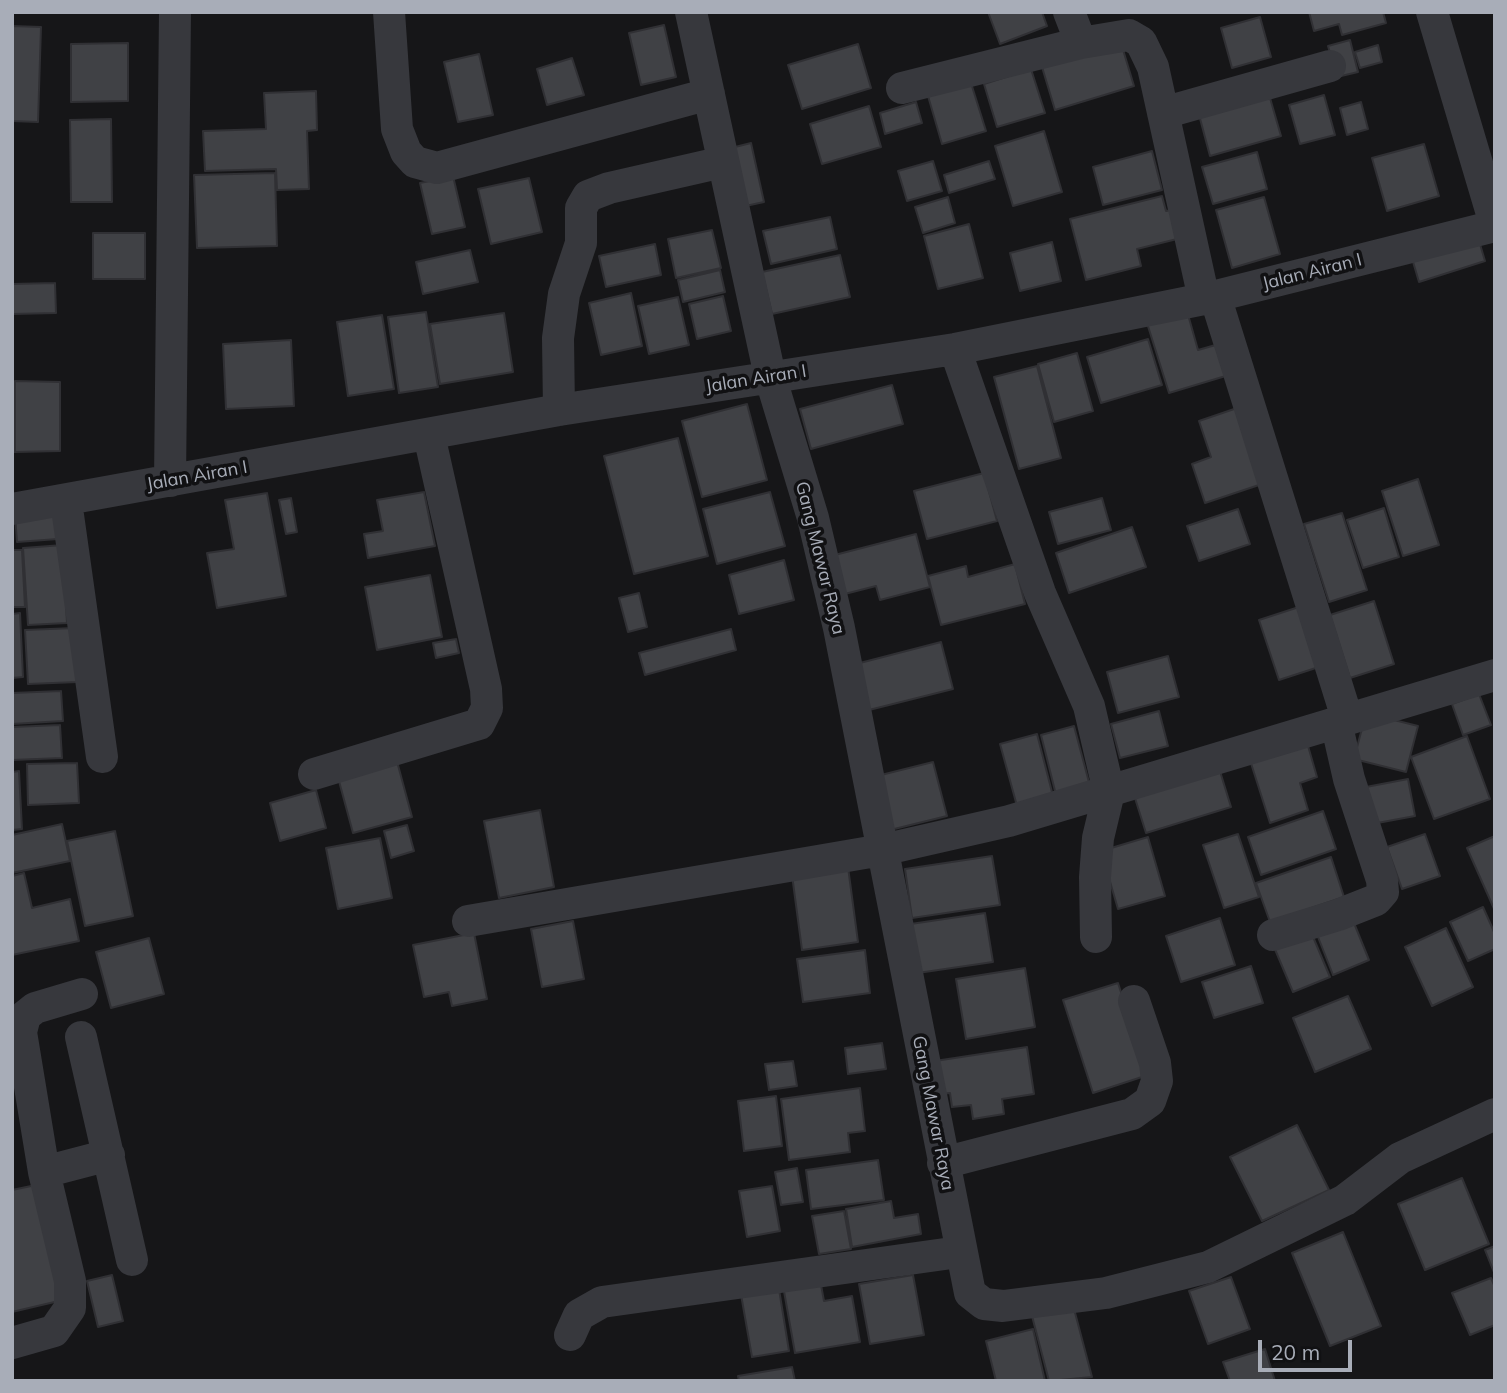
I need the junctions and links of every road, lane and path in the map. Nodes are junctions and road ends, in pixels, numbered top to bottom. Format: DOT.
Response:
graph roads {
  1 [pos="175,12"];
  2 [pos="389,12"];
  3 [pos="691,12"];
  4 [pos="1069,12"];
  5 [pos="1432,12"];
  6 [pos="1081,43"];
  7 [pos="1330,66"];
  8 [pos="902,88"];
  9 [pos="709,94"];
  10 [pos="1163,113"];
  11 [pos="723,162"];
  12 [pos="1495,225"];
  13 [pos="1209,298"];
  14 [pos="955,349"];
  15 [pos="770,376"];
  16 [pos="559,410"];
  17 [pos="429,435"];
  18 [pos="170,481"];
  19 [pos="66,501"];
  20 [pos="12,509"];
  21 [pos="1495,676"];
  22 [pos="1342,720"];
  23 [pos="103,757"];
  24 [pos="314,774"];
  25 [pos="1109,792"];
  26 [pos="882,850"];
  27 [pos="468,921"];
  28 [pos="1273,935"];
  29 [pos="1096,937"];
  30 [pos="82,994"];
  31 [pos="1134,1001"];
  32 [pos="81,1037"];
  33 [pos="1495,1114"];
  34 [pos="109,1155"];
  35 [pos="943,1163"];
  36 [pos="44,1172"];
  37 [pos="959,1252"];
  38 [pos="132,1260"];
  39 [pos="570,1335"];
  40 [pos="12,1343"];
  1 -- 18 [label="street"];
  2 -- 9 [label="street"];
  3 -- 9 [label="street, Gang Mawar Raya"];
  4 -- 6 [label="street"];
  5 -- 12 [label="street"];
  6 -- 8 [label="street"];
  6 -- 10 [label="street"];
  7 -- 10 [label="street"];
  9 -- 11 [label="street, Gang Mawar Raya"];
  10 -- 13 [label="street"];
  11 -- 15 [label="street, Gang Mawar Raya"];
  11 -- 16 [label="street"];
  12 -- 13 [label="street, Jalan Airan I"];
  13 -- 14 [label="street, Jalan Airan I"];
  13 -- 22 [label="street"];
  14 -- 15 [label="street, Jalan Airan I"];
  14 -- 25 [label="street"];
  15 -- 16 [label="street, Jalan Airan I"];
  15 -- 26 [label="street, Gang Mawar Raya"];
  16 -- 17 [label="street, Jalan Airan I"];
  17 -- 18 [label="street, Jalan Airan I"];
  17 -- 24 [label="street"];
  18 -- 19 [label="street, Jalan Airan I"];
  19 -- 20 [label="street, Jalan Airan I"];
  19 -- 23 [label="street"];
  21 -- 22 [label="street"];
  22 -- 25 [label="street"];
  22 -- 28 [label="street"];
  25 -- 26 [label="street"];
  25 -- 29 [label="street"];
  26 -- 27 [label="street"];
  26 -- 35 [label="street, Gang Mawar Raya"];
  30 -- 36 [label="street"];
  31 -- 35 [label="street"];
  32 -- 34 [label="street"];
  33 -- 37 [label="street, Gang Mawar Raya"];
  34 -- 36 [label="street"];
  34 -- 38 [label="street"];
  35 -- 37 [label="street, Gang Mawar Raya"];
  36 -- 40 [label="street"];
  37 -- 39 [label="street"];
}
